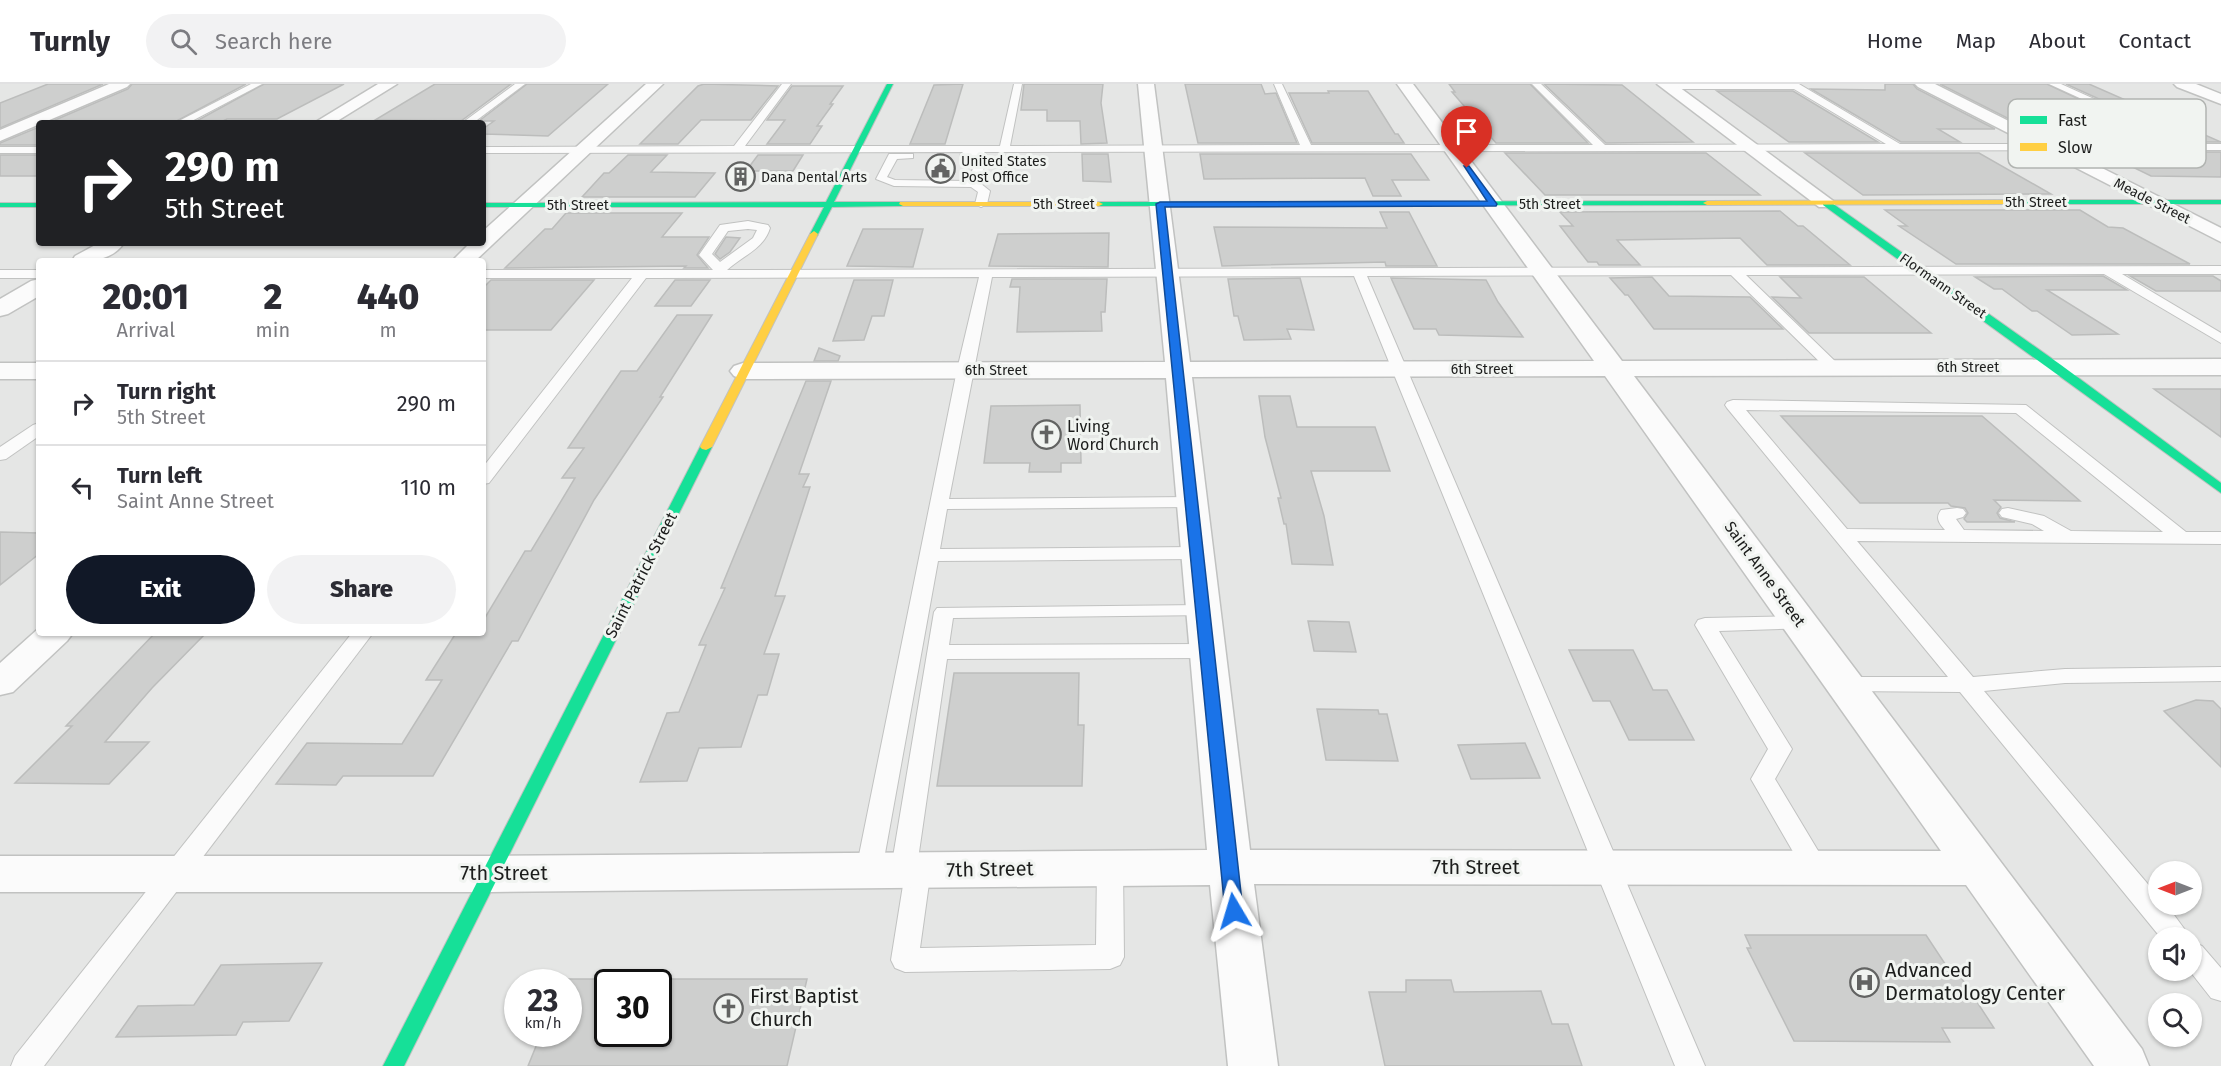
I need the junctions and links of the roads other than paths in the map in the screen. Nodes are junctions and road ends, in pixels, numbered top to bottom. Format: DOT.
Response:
graph roads {
  1 [pos="123,84"];
  2 [pos="258,84"];
  3 [pos="390,84"];
  4 [pos="521,84"];
  5 [pos="655,84"];
  6 [pos="787,84"];
  7 [pos="890,84"];
  8 [pos="1018,84"];
  9 [pos="1146,84"];
  10 [pos="1278,84"];
  11 [pos="1405,84"];
  12 [pos="1536,84"];
  13 [pos="1923,84"];
  14 [pos="2053,84"];
  15 [pos="2182,84"];
  16 [pos="1667,85"];
  17 [pos="2087,99"];
  18 [pos="2221,99"];
  19 [pos="38,120"];
  20 [pos="186,120"];
  21 [pos="327,120"];
  22 [pos="471,120"];
  23 [pos="36,121"];
  24 [pos="2008,127"];
  25 [pos="0,136"];
  26 [pos="2008,147"];
  27 [pos="1752,148"];
  28 [pos="1899,148"];
  29 [pos="1004,149"];
  30 [pos="1154,149"];
  31 [pos="1307,149"];
  32 [pos="1453,149"];
  33 [pos="1604,149"];
  34 [pos="0,150"];
  35 [pos="36,150"];
  36 [pos="486,150"];
  37 [pos="583,150"];
  38 [pos="737,150"];
  39 [pos="853,155"];
  40 [pos="890,160"];
  41 [pos="2088,168"];
  42 [pos="974,184"];
  43 [pos="2221,201"];
  44 [pos="1826,202"];
  45 [pos="2154,202"];
  46 [pos="981,204"];
  47 [pos="1160,204"];
  48 [pos="1493,204"];
  49 [pos="0,205"];
  50 [pos="36,205"];
  51 [pos="486,205"];
  52 [pos="524,205"];
  53 [pos="828,205"];
  54 [pos="2221,236"];
  55 [pos="486,240"];
  56 [pos="109,246"];
  57 [pos="479,246"];
  58 [pos="88,258"];
  59 [pos="466,258"];
  60 [pos="2106,270"];
  61 [pos="2221,270"];
  62 [pos="1922,271"];
  63 [pos="1735,272"];
  64 [pos="793,273"];
  65 [pos="986,273"];
  66 [pos="1168,273"];
  67 [pos="1359,273"];
  68 [pos="1544,273"];
  69 [pos="0,274"];
  70 [pos="36,274"];
  71 [pos="486,274"];
  72 [pos="642,274"];
  73 [pos="36,288"];
  74 [pos="0,309"];
  75 [pos="2221,339"];
  76 [pos="2057,367"];
  77 [pos="2221,367"];
  78 [pos="1615,368"];
  79 [pos="1834,368"];
  80 [pos="1177,369"];
  81 [pos="1399,369"];
  82 [pos="743,370"];
  83 [pos="965,370"];
  84 [pos="0,371"];
  85 [pos="36,371"];
  86 [pos="36,430"];
  87 [pos="0,455"];
  88 [pos="486,475"];
  89 [pos="2221,489"];
  90 [pos="1191,502"];
  91 [pos="939,504"];
  92 [pos="1957,513"];
  93 [pos="2008,513"];
  94 [pos="1843,536"];
  95 [pos="1959,536"];
  96 [pos="2068,537"];
  97 [pos="2182,538"];
  98 [pos="2221,538"];
  99 [pos="1196,553"];
  100 [pos="929,555"];
  101 [pos="1202,611"];
  102 [pos="1801,623"];
  103 [pos="915,631"];
  104 [pos="53,636"];
  105 [pos="361,636"];
  106 [pos="940,641"];
  107 [pos="1206,651"];
  108 [pos="2221,674"];
  109 [pos="0,683"];
  110 [pos="1846,684"];
  111 [pos="1965,685"];
  112 [pos="1229,867"];
  113 [pos="1606,867"];
  114 [pos="1110,868"];
  115 [pos="1979,868"];
  116 [pos="1816,869"];
  117 [pos="897,870"];
  118 [pos="0,874"];
  119 [pos="177,874"];
  120 [pos="490,874"];
  121 [pos="2169,927"];
  122 [pos="2202,966"];
  123 [pos="2221,989"];
  124 [pos="26,1066"];
  125 [pos="393,1066"];
  126 [pos="1253,1066"];
  127 [pos="1690,1066"];
  128 [pos="2124,1066"];
  1 -- 19 [label="street"];
  2 -- 20 [label="lane"];
  3 -- 21 [label="street"];
  4 -- 22 [label="lane"];
  5 -- 37 [label="street"];
  6 -- 38 [label="lane"];
  7 -- 39 [label="main road, Saint Patrick Street"];
  8 -- 29 [label="lane"];
  9 -- 30 [label="street"];
  10 -- 31 [label="lane"];
  11 -- 32 [label="street, Saint Anne Street"];
  12 -- 33 [label="lane"];
  13 -- 24 [label="street, Meade Street"];
  14 -- 17 [label="lane"];
  15 -- 18 [label="street"];
  16 -- 27 [label="street, Flormann Street"];
  16 -- 28 [label="lane"];
  23 -- 25 [label="street"];
  26 -- 28 [label="lane"];
  27 -- 28 [label="lane"];
  27 -- 33 [label="lane"];
  27 -- 44 [label="street, Flormann Street"];
  29 -- 30 [label="lane"];
  29 -- 39 [label="lane"];
  30 -- 31 [label="lane"];
  30 -- 47 [label="street"];
  31 -- 32 [label="lane"];
  32 -- 33 [label="lane"];
  32 -- 48 [label="street, Saint Anne Street"];
  34 -- 35 [label="lane"];
  36 -- 37 [label="lane"];
  37 -- 38 [label="lane"];
  37 -- 52 [label="street"];
  38 -- 39 [label="lane"];
  39 -- 40 [label="lane"];
  39 -- 53 [label="main road, Saint Patrick Street"];
  40 -- 42 [label="lane"];
  40 -- 42 [label="lane"];
  41 -- 45 [label="street, Meade Street"];
  42 -- 46 [label="lane"];
  43 -- 45 [label="main road, 5th Street"];
  44 -- 45 [label="main road, 5th Street"];
  44 -- 48 [label="main road, 5th Street"];
  44 -- 62 [label="main road, Flormann Street"];
  45 -- 54 [label="street, Meade Street"];
  46 -- 47 [label="main road, 5th Street"];
  46 -- 53 [label="main road, 5th Street"];
  47 -- 48 [label="main road, 5th Street"];
  47 -- 66 [label="street"];
  48 -- 68 [label="street, Saint Anne Street"];
  49 -- 50 [label="main road"];
  51 -- 52 [label="main road, 5th Street"];
  52 -- 53 [label="main road, 5th Street"];
  52 -- 55 [label="street"];
  53 -- 64 [label="main road, Saint Patrick Street"];
  56 -- 58 [label="street"];
  57 -- 59 [label="street"];
  60 -- 61 [label="lane"];
  60 -- 62 [label="lane"];
  60 -- 75 [label="lane"];
  62 -- 63 [label="lane"];
  62 -- 76 [label="main road, Flormann Street"];
  63 -- 68 [label="lane"];
  63 -- 79 [label="lane"];
  64 -- 65 [label="lane"];
  64 -- 72 [label="lane"];
  64 -- 82 [label="main road, Saint Patrick Street"];
  65 -- 66 [label="lane"];
  65 -- 83 [label="lane"];
  66 -- 67 [label="lane"];
  66 -- 80 [label="street"];
  67 -- 68 [label="lane"];
  67 -- 81 [label="lane"];
  68 -- 78 [label="street, Saint Anne Street"];
  69 -- 70 [label="lane"];
  71 -- 72 [label="lane"];
  72 -- 88 [label="lane"];
  73 -- 74 [label="street"];
  76 -- 77 [label="street, 6th Street"];
  76 -- 79 [label="street, 6th Street"];
  76 -- 89 [label="main road, Flormann Street"];
  78 -- 79 [label="street, 6th Street"];
  78 -- 81 [label="street, 6th Street"];
  78 -- 102 [label="street, Saint Anne Street"];
  80 -- 81 [label="street, 6th Street"];
  80 -- 83 [label="street, 6th Street"];
  80 -- 90 [label="street"];
  81 -- 113 [label="lane"];
  82 -- 83 [label="street, 6th Street"];
  82 -- 120 [label="main road, Saint Patrick Street"];
  83 -- 91 [label="lane"];
  84 -- 85 [label="street"];
  86 -- 87 [label="lane"];
  90 -- 91 [label="lane"];
  90 -- 99 [label="street"];
  91 -- 100 [label="lane"];
  92 -- 95 [label="lane"];
  93 -- 96 [label="lane"];
  94 -- 95 [label="lane"];
  94 -- 97 [label="lane"];
  94 -- 111 [label="lane"];
  95 -- 96 [label="lane"];
  96 -- 97 [label="lane"];
  97 -- 98 [label="lane"];
  99 -- 100 [label="lane"];
  99 -- 101 [label="street"];
  100 -- 103 [label="lane"];
  101 -- 106 [label="lane"];
  101 -- 107 [label="street"];
  102 -- 110 [label="street, Saint Anne Street"];
  102 -- 116 [label="lane"];
  103 -- 106 [label="lane"];
  103 -- 117 [label="lane"];
  104 -- 109 [label="street"];
  105 -- 119 [label="lane"];
  106 -- 107 [label="lane"];
  106 -- 117 [label="lane"];
  107 -- 112 [label="street"];
  108 -- 111 [label="lane"];
  110 -- 111 [label="lane"];
  110 -- 115 [label="street, Saint Anne Street"];
  111 -- 121 [label="lane"];
  112 -- 113 [label="street, 7th Street"];
  112 -- 114 [label="street, 7th Street"];
  112 -- 126 [label="street"];
  113 -- 116 [label="street, 7th Street"];
  113 -- 127 [label="lane"];
  114 -- 117 [label="street, 7th Street"];
  114 -- 117 [label="lane"];
  115 -- 116 [label="street, 7th Street"];
  115 -- 128 [label="street, Saint Anne Street"];
  117 -- 120 [label="street, 7th Street"];
  118 -- 119 [label="street, 7th Street"];
  119 -- 120 [label="street, 7th Street"];
  119 -- 124 [label="lane"];
  120 -- 125 [label="main road, Saint Patrick Street"];
  122 -- 123 [label="lane"];
}
